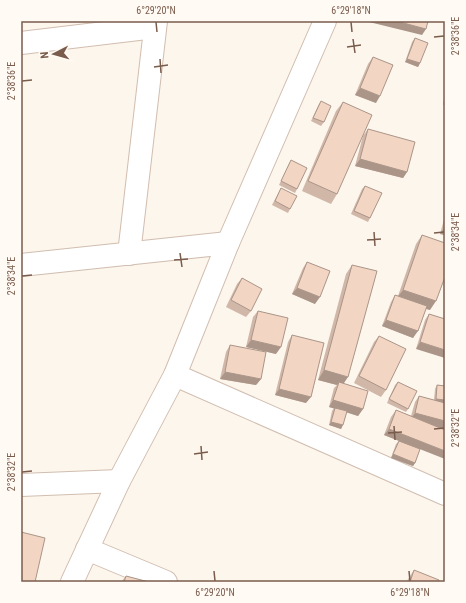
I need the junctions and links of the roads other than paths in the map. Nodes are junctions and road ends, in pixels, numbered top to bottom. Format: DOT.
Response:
graph roads {
  1 [pos="325,21"];
  2 [pos="155,24"];
  3 [pos="21,44"];
  4 [pos="228,243"];
  5 [pos="128,254"];
  6 [pos="21,265"];
  7 [pos="175,374"];
  8 [pos="119,481"];
  9 [pos="21,485"];
  10 [pos="445,494"];
  11 [pos="87,549"];
  12 [pos="72,582"];
  13 [pos="166,582"];
  1 -- 4 [label="street"];
  2 -- 3 [label="street"];
  2 -- 5 [label="street"];
  4 -- 5 [label="street"];
  4 -- 7 [label="street"];
  5 -- 6 [label="street"];
  7 -- 8 [label="street"];
  7 -- 10 [label="street"];
  8 -- 9 [label="street"];
  8 -- 11 [label="street"];
  11 -- 12 [label="street"];
  11 -- 13 [label="street"];
}
